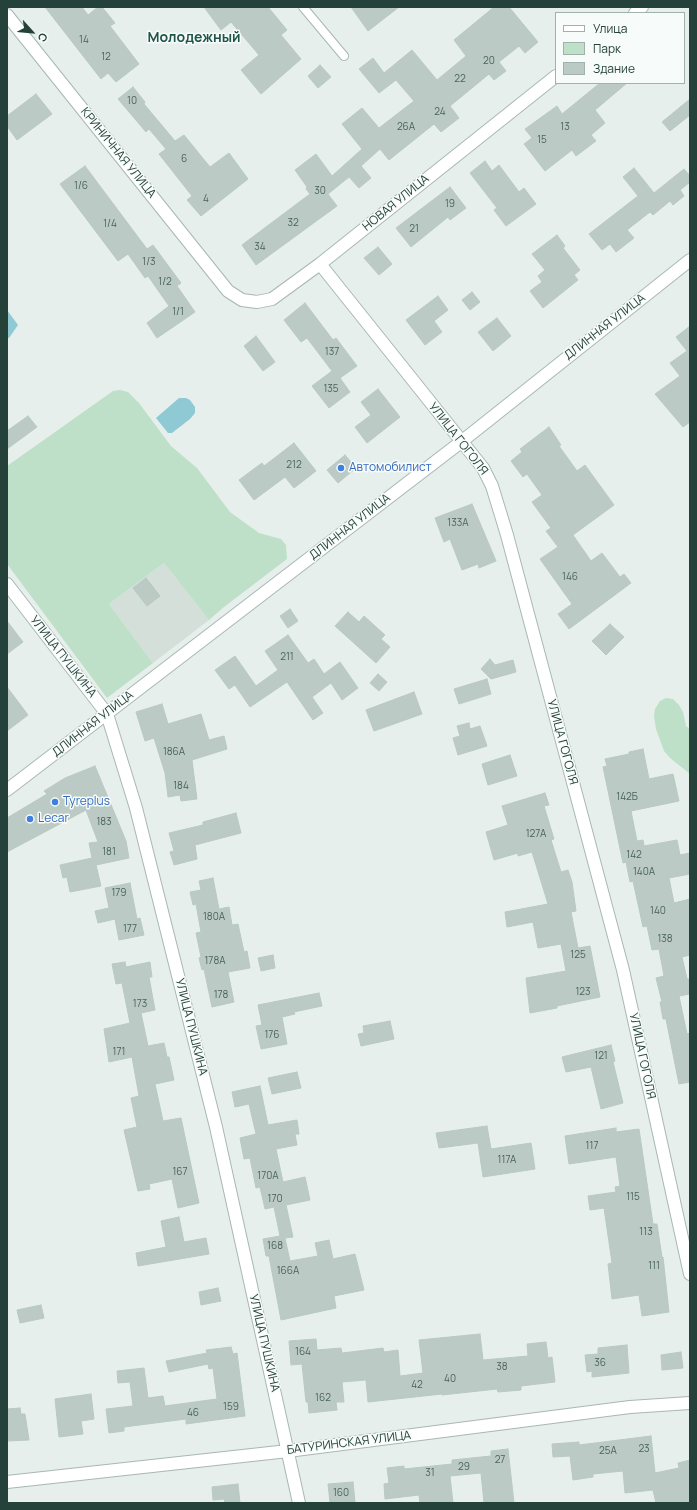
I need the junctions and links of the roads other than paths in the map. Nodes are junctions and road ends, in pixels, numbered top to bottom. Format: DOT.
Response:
graph roads {
  1 [pos="303,7"];
  2 [pos="7,15"];
  3 [pos="344,56"];
  4 [pos="555,77"];
  5 [pos="690,260"];
  6 [pos="320,264"];
  7 [pos="228,291"];
  8 [pos="461,442"];
  9 [pos="7,584"];
  10 [pos="107,714"];
  11 [pos="7,790"];
  12 [pos="690,1274"];
  13 [pos="690,1403"];
  14 [pos="288,1452"];
  15 [pos="7,1482"];
  16 [pos="299,1503"];
  1 -- 3 [label="lane"];
  2 -- 7 [label="street, КРИНИЧНАЯ УЛИЦА"];
  4 -- 6 [label="street, НОВАЯ УЛИЦА"];
  5 -- 8 [label="street, ДЛИННАЯ УЛИЦА"];
  6 -- 7 [label="street, НОВАЯ УЛИЦА"];
  6 -- 8 [label="street, УЛИЦА ГОГОЛЯ"];
  8 -- 10 [label="street, ДЛИННАЯ УЛИЦА"];
  8 -- 12 [label="street, УЛИЦА ГОГОЛЯ"];
  9 -- 10 [label="street, УЛИЦА ПУШКИНА"];
  10 -- 11 [label="street, ДЛИННАЯ УЛИЦА"];
  10 -- 14 [label="street, УЛИЦА ПУШКИНА"];
  13 -- 14 [label="street, БАТУРИНСКАЯ УЛИЦА"];
  14 -- 15 [label="street, БАТУРИНСКАЯ УЛИЦА"];
  14 -- 16 [label="street, УЛИЦА ПУШКИНА"];
}
